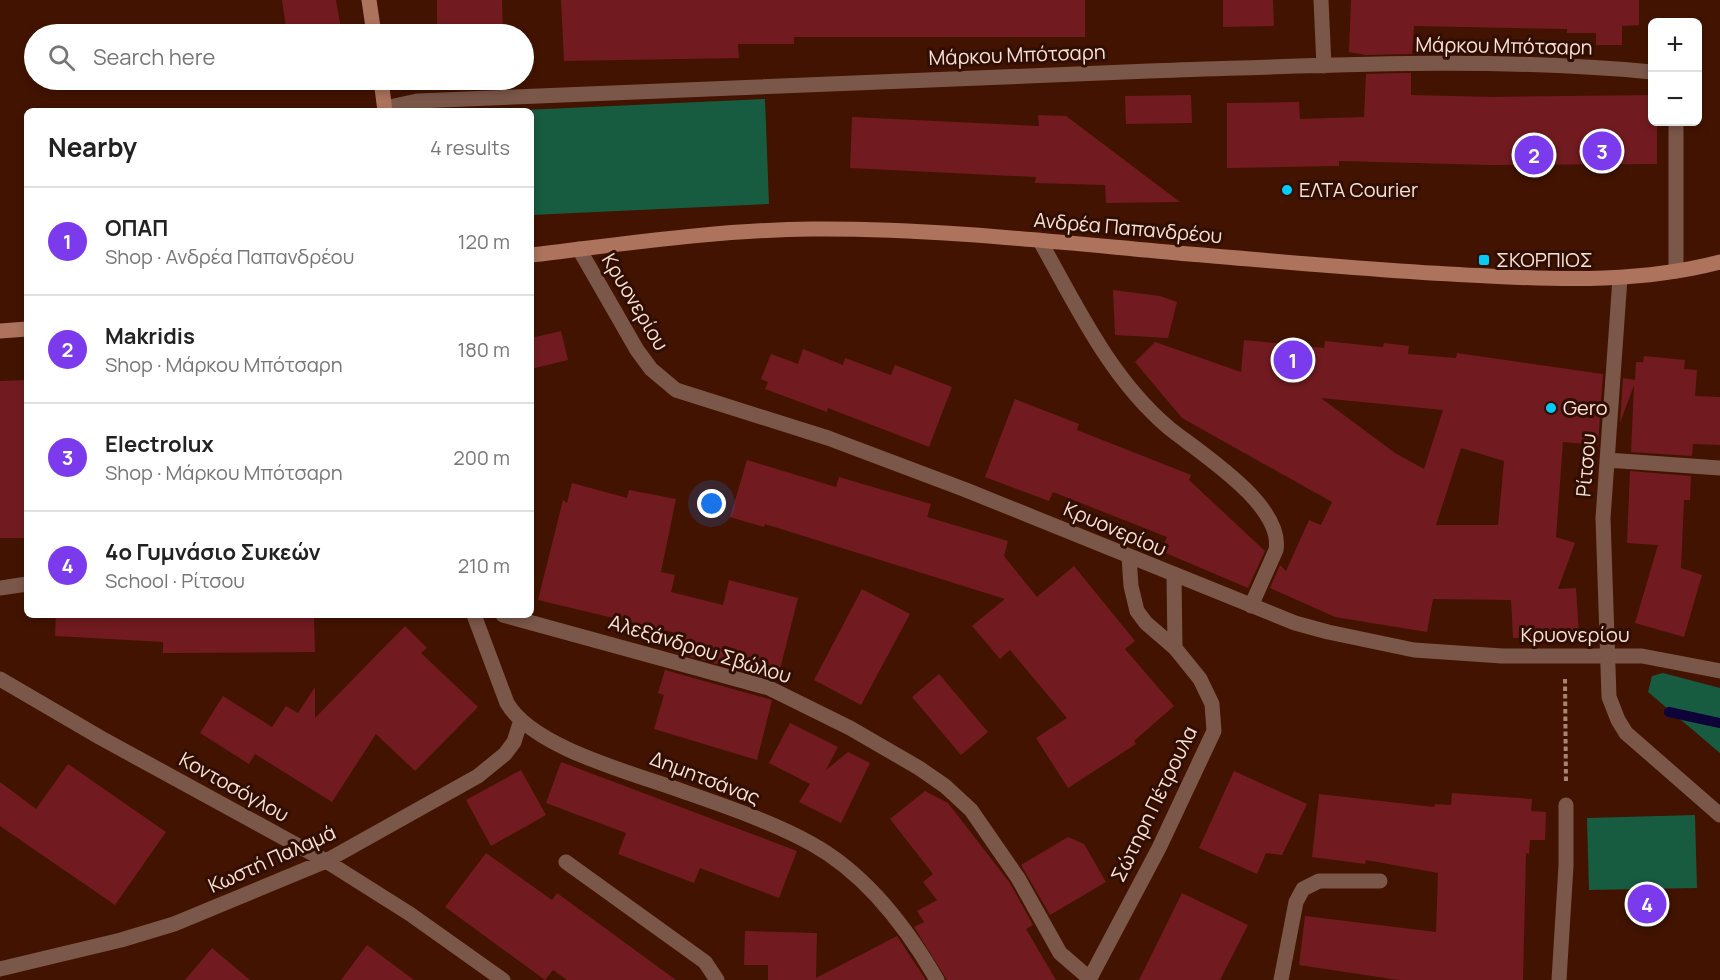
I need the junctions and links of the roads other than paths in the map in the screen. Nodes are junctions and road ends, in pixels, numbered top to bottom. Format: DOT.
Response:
graph roads {
  1 [pos="369,0"];
  2 [pos="1321,0"];
  3 [pos="373,24"];
  4 [pos="1324,66"];
  5 [pos="1648,72"];
  6 [pos="382,90"];
  7 [pos="383,108"];
  8 [pos="391,108"];
  9 [pos="1676,126"];
  10 [pos="1040,241"];
  11 [pos="579,249"];
  12 [pos="534,255"];
  13 [pos="1720,262"];
  14 [pos="1676,271"];
  15 [pos="1620,278"];
  16 [pos="24,329"];
  17 [pos="0,331"];
  18 [pos="1607,460"];
  19 [pos="1720,468"];
  20 [pos="1129,557"];
  21 [pos="1174,576"];
  22 [pos="24,584"];
  23 [pos="0,588"];
  24 [pos="1251,606"];
  25 [pos="475,618"];
  26 [pos="514,618"];
  27 [pos="1175,648"];
  28 [pos="1606,656"];
  29 [pos="1720,671"];
  30 [pos="0,679"];
  31 [pos="521,720"];
  32 [pos="1566,805"];
  33 [pos="1720,815"];
  34 [pos="326,861"];
  35 [pos="566,862"];
  36 [pos="1380,881"];
  37 [pos="0,969"];
  38 [pos="503,980"];
  39 [pos="717,980"];
  40 [pos="937,980"];
  41 [pos="1090,980"];
  42 [pos="1281,980"];
  43 [pos="1559,980"];
  1 -- 3 [label="main road"];
  2 -- 4 [label="street"];
  4 -- 5 [label="street, Μάρκου Μπότσαρη"];
  4 -- 8 [label="street, Μάρκου Μπότσαρη"];
  6 -- 7 [label="main road"];
  9 -- 14 [label="street"];
  10 -- 11 [label="main road, Ανδρέα Παπανδρέου"];
  10 -- 15 [label="main road, Ανδρέα Παπανδρέου"];
  10 -- 24 [label="street"];
  11 -- 12 [label="main road, Ανδρέα Παπανδρέου"];
  11 -- 20 [label="street, Κρυονερίου"];
  13 -- 14 [label="main road, Ανδρέα Παπανδρέου"];
  14 -- 15 [label="main road, Ανδρέα Παπανδρέου"];
  15 -- 18 [label="street, Ρίτσου"];
  16 -- 17 [label="main road"];
  18 -- 19 [label="street"];
  18 -- 28 [label="street, Ρίτσου"];
  20 -- 21 [label="street, Κρυονερίου"];
  20 -- 27 [label="street, Σώτηρη Πέτρουλα"];
  21 -- 24 [label="street, Κρυονερίου"];
  21 -- 27 [label="street"];
  22 -- 23 [label="street"];
  24 -- 28 [label="street, Κρυονερίου"];
  25 -- 31 [label="street, Δημητσάνας"];
  26 -- 41 [label="street, Αλεξάνδρου Σβώλου"];
  27 -- 41 [label="street, Σώτηρη Πέτρουλα"];
  28 -- 29 [label="street, Κρυονερίου"];
  28 -- 33 [label="street, Ρίτσου"];
  30 -- 34 [label="street, Κοντοσόγλου"];
  31 -- 34 [label="street, Κωστή Παλαμά"];
  31 -- 40 [label="street, Δημητσάνας"];
  32 -- 43 [label="street"];
  34 -- 37 [label="street, Κωστή Παλαμά"];
  34 -- 38 [label="street, Κοντοσόγλου"];
  35 -- 39 [label="street"];
  36 -- 42 [label="street"];
}
